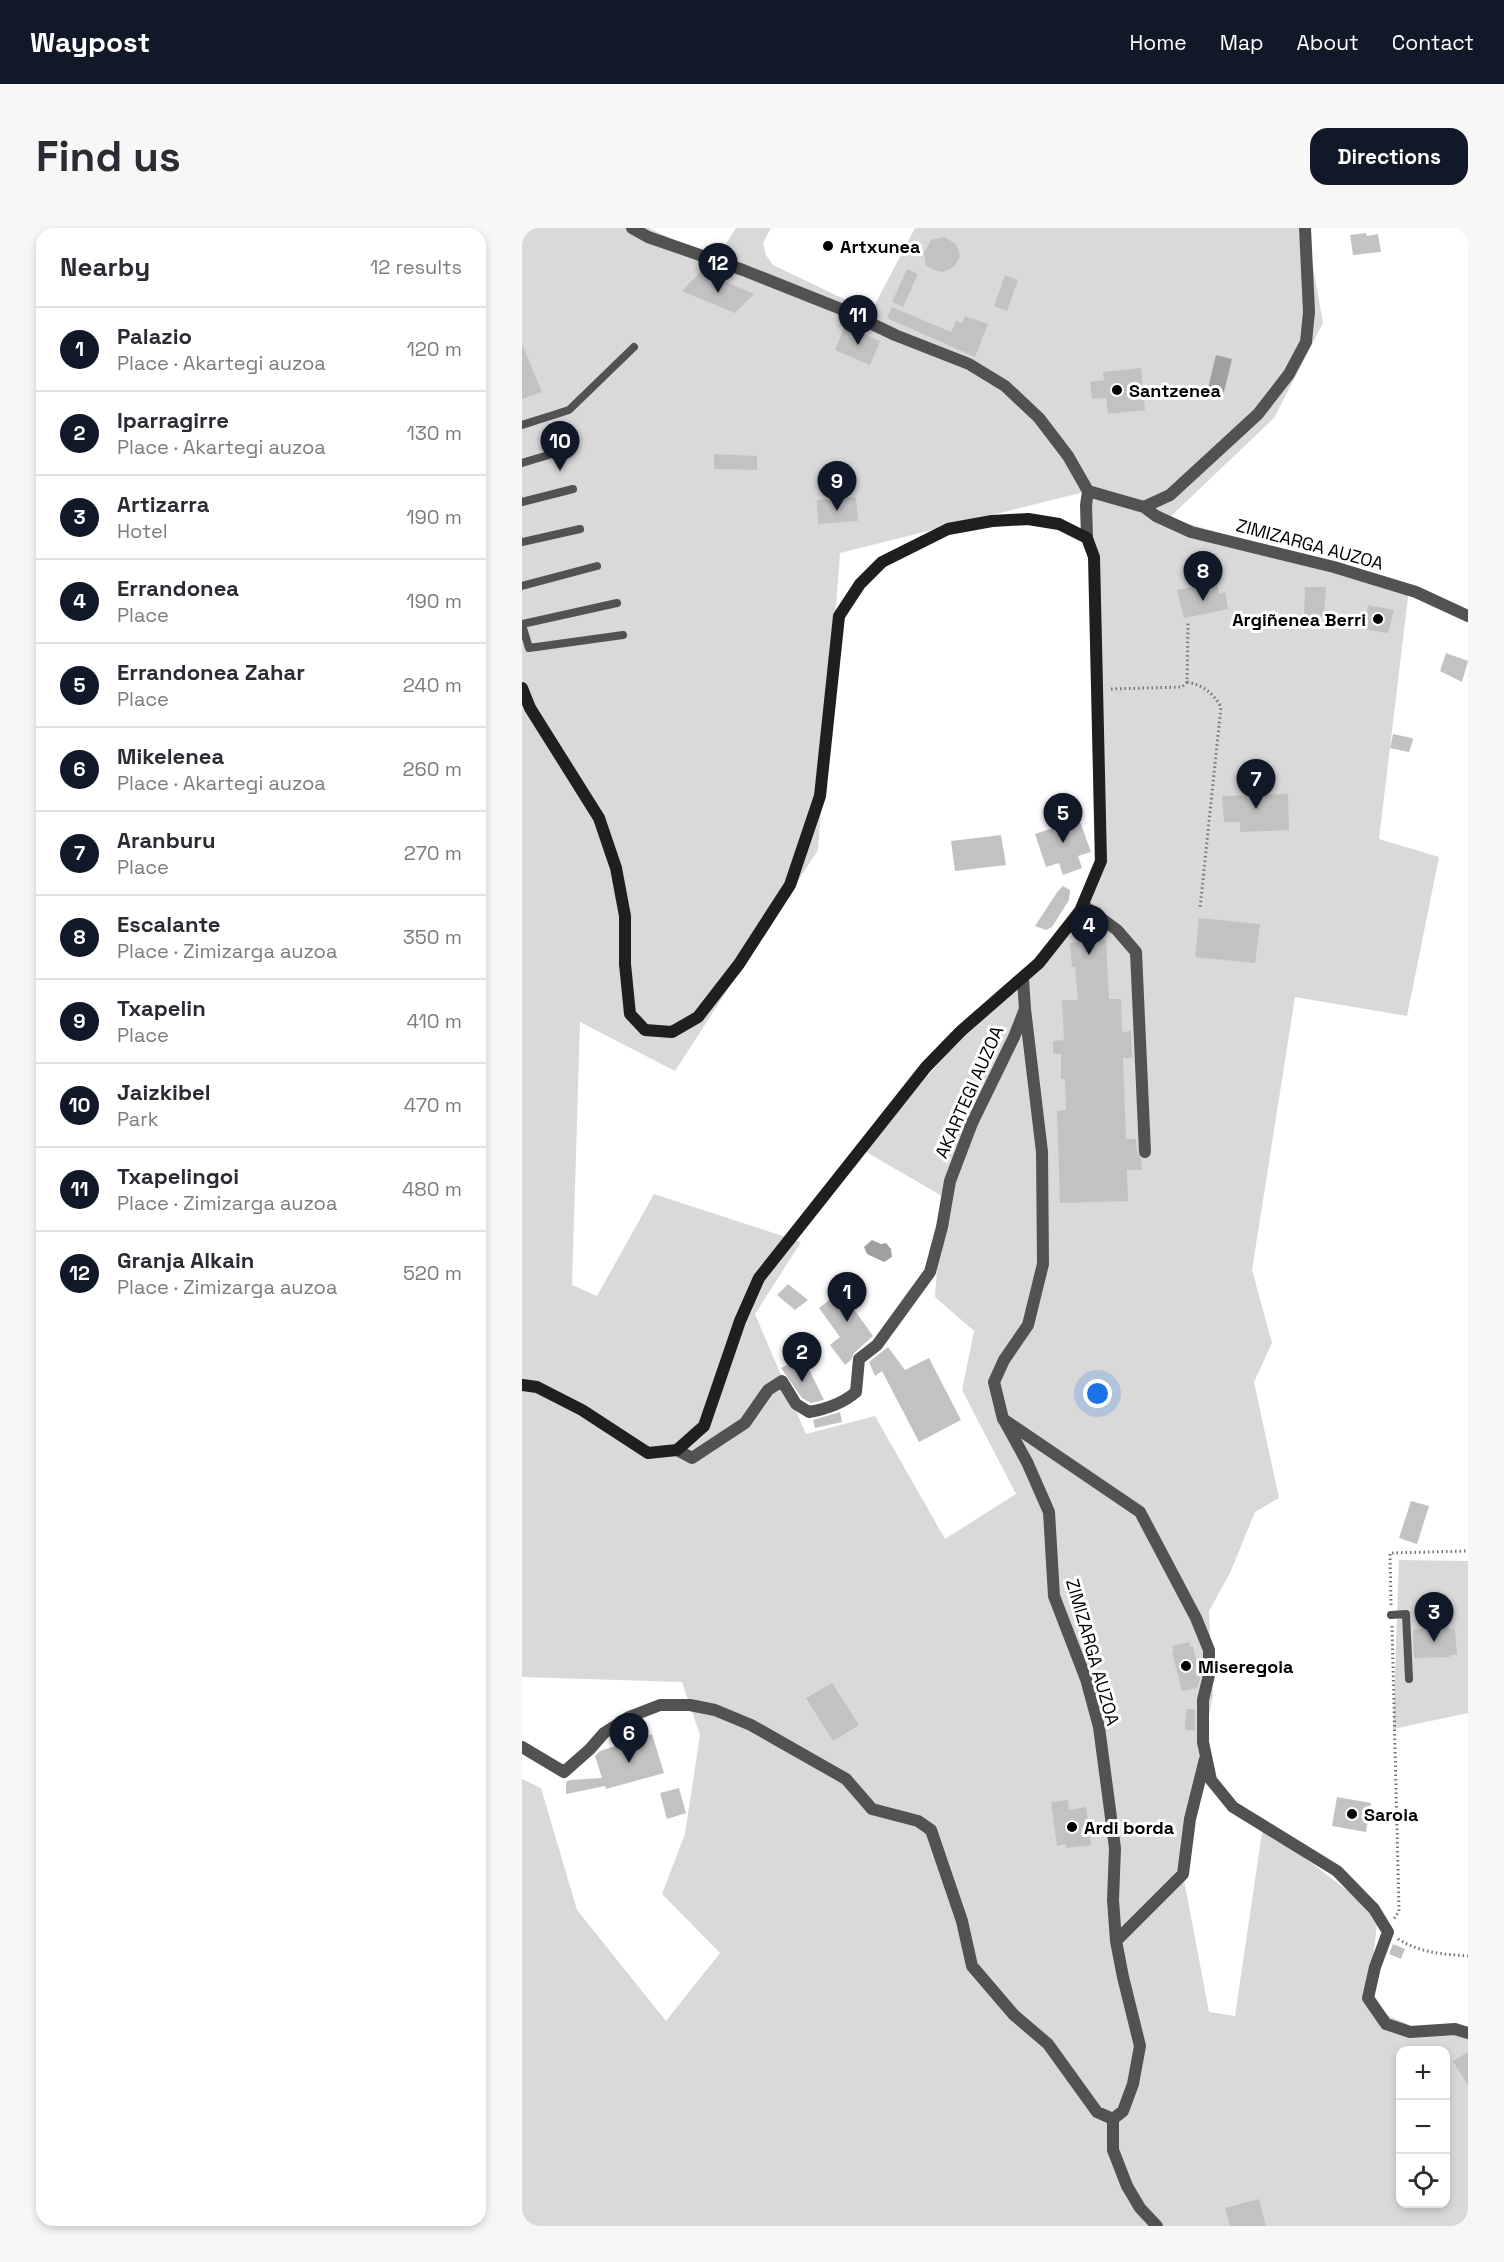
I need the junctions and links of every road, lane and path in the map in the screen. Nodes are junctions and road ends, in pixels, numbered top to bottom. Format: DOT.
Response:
graph roads {
  1 [pos="632,228"];
  2 [pos="1305,228"];
  3 [pos="634,347"];
  4 [pos="522,424"];
  5 [pos="572,448"];
  6 [pos="522,463"];
  7 [pos="573,489"];
  8 [pos="1088,491"];
  9 [pos="522,502"];
  10 [pos="1144,507"];
  11 [pos="580,529"];
  12 [pos="1087,538"];
  13 [pos="522,542"];
  14 [pos="597,567"];
  15 [pos="522,586"];
  16 [pos="617,603"];
  17 [pos="1468,616"];
  18 [pos="1188,623"];
  19 [pos="522,624"];
  20 [pos="623,635"];
  21 [pos="1187,682"];
  22 [pos="522,688"];
  23 [pos="1097,689"];
  24 [pos="1083,905"];
  25 [pos="1200,908"];
  26 [pos="1023,979"];
  27 [pos="1025,1009"];
  28 [pos="1145,1152"];
  29 [pos="522,1385"];
  30 [pos="1003,1419"];
  31 [pos="677,1450"];
  32 [pos="1468,1551"];
  33 [pos="1391,1615"];
  34 [pos="1409,1679"];
  35 [pos="522,1747"];
  36 [pos="1206,1756"];
  37 [pos="1388,1932"];
  38 [pos="1116,1941"];
  39 [pos="1468,1956"];
  40 [pos="1468,2033"];
  41 [pos="1113,2119"];
  42 [pos="1157,2226"];
  1 -- 8 [label="street"];
  2 -- 10 [label="street"];
  3 -- 4 [label="lane"];
  5 -- 6 [label="lane"];
  7 -- 9 [label="lane"];
  8 -- 10 [label="street, ZIMIZARGA AUZOA"];
  8 -- 12 [label="street"];
  10 -- 17 [label="street, ZIMIZARGA AUZOA"];
  11 -- 13 [label="lane"];
  12 -- 22 [label="street"];
  12 -- 23 [label="street"];
  14 -- 15 [label="lane"];
  16 -- 19 [label="lane"];
  18 -- 21 [label="path"];
  19 -- 20 [label="lane"];
  21 -- 23 [label="path"];
  21 -- 25 [label="path"];
  23 -- 24 [label="street"];
  24 -- 26 [label="street"];
  24 -- 28 [label="street"];
  26 -- 27 [label="street, AKARTEGI AUZOA"];
  26 -- 31 [label="street"];
  27 -- 30 [label="street, ZIMIZARGA AUZOA"];
  27 -- 31 [label="street, AKARTEGI AUZOA"];
  29 -- 31 [label="street"];
  30 -- 36 [label="street"];
  30 -- 38 [label="street, ZIMIZARGA AUZOA"];
  32 -- 33 [label="path"];
  33 -- 34 [label="lane"];
  33 -- 37 [label="path"];
  35 -- 41 [label="street"];
  36 -- 37 [label="street"];
  36 -- 38 [label="street"];
  37 -- 39 [label="path"];
  37 -- 40 [label="street"];
  38 -- 41 [label="street, ZIMIZARGA AUZOA"];
  41 -- 42 [label="street"];
}
